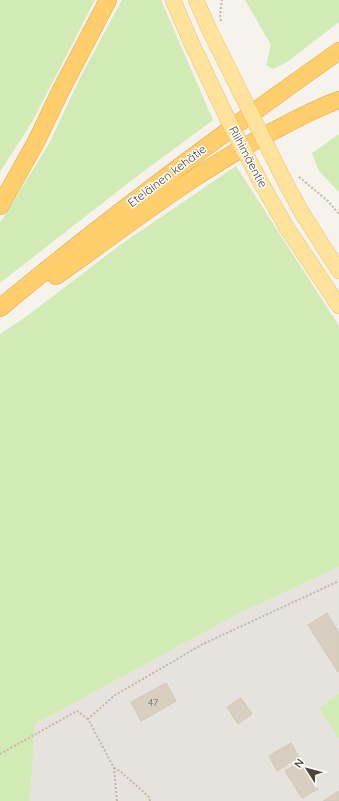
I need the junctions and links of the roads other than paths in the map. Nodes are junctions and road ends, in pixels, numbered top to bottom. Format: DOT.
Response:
graph roads {
  1 [pos="108,0"];
  2 [pos="173,0"];
  3 [pos="196,0"];
  4 [pos="339,51"];
  5 [pos="339,100"];
  6 [pos="0,206"];
  7 [pos="339,271"];
  8 [pos="339,306"];
  9 [pos="0,308"];
  10 [pos="0,315"];
  1 -- 6 [label="highway"];
  2 -- 8 [label="main road, Riihimäentie, bridge"];
  3 -- 7 [label="main road, Riihimäentie, bridge"];
  4 -- 9 [label="highway, Eteläinen kehätie"];
  5 -- 10 [label="highway"];
}
